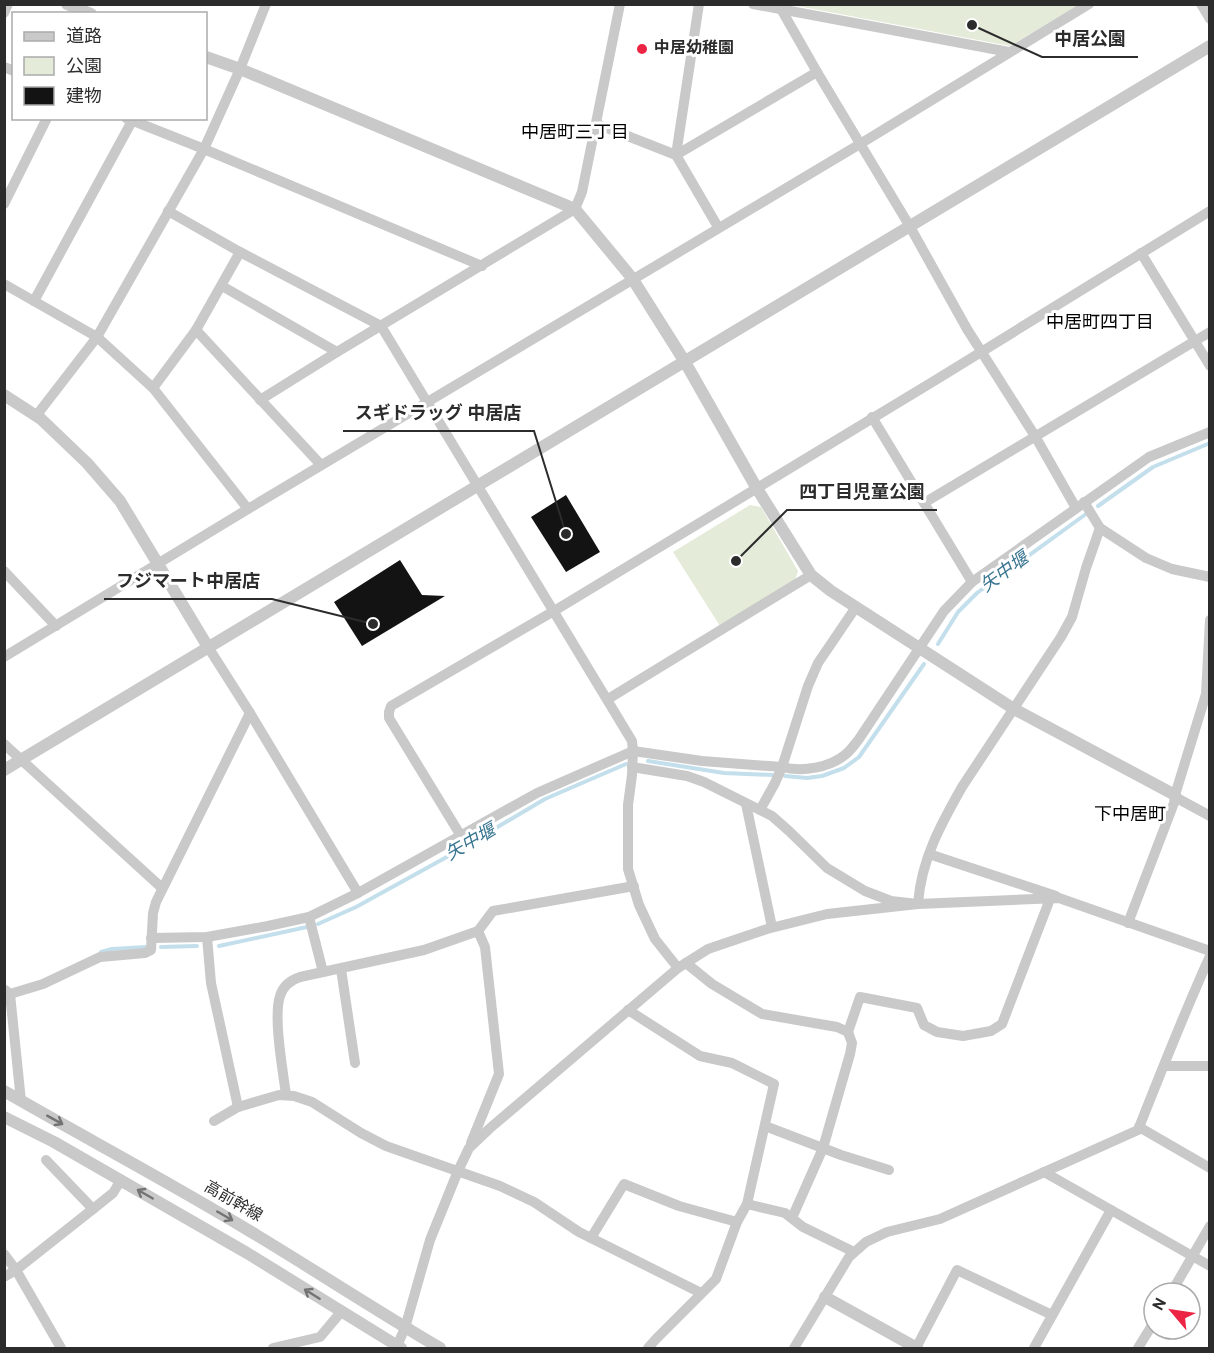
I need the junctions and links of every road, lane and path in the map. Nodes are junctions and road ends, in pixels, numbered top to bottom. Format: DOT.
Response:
graph roads {
  1 [pos="8,4"];
  2 [pos="66,4"];
  3 [pos="266,4"];
  4 [pos="620,4"];
  5 [pos="699,4"];
  6 [pos="753,4"];
  7 [pos="1089,4"];
  8 [pos="1201,4"];
  9 [pos="782,7"];
  10 [pos="86,12"];
  11 [pos="4,13"];
  12 [pos="1209,19"];
  13 [pos="1209,46"];
  14 [pos="1009,52"];
  15 [pos="207,57"];
  16 [pos="240,69"];
  17 [pos="816,72"];
  18 [pos="46,120"];
  19 [pos="129,120"];
  20 [pos="597,124"];
  21 [pos="860,144"];
  22 [pos="204,149"];
  23 [pos="676,155"];
  24 [pos="4,204"];
  25 [pos="575,209"];
  26 [pos="168,211"];
  27 [pos="1209,211"];
  28 [pos="909,225"];
  29 [pos="718,228"];
  30 [pos="240,252"];
  31 [pos="1141,253"];
  32 [pos="482,266"];
  33 [pos="632,278"];
  34 [pos="4,284"];
  35 [pos="222,286"];
  36 [pos="34,301"];
  37 [pos="381,326"];
  38 [pos="196,330"];
  39 [pos="1209,332"];
  40 [pos="98,337"];
  41 [pos="1195,340"];
  42 [pos="337,352"];
  43 [pos="981,352"];
  44 [pos="685,362"];
  45 [pos="1209,366"];
  46 [pos="153,388"];
  47 [pos="4,395"];
  48 [pos="260,400"];
  49 [pos="426,402"];
  50 [pos="36,416"];
  51 [pos="872,417"];
  52 [pos="1209,432"];
  53 [pos="1035,436"];
  54 [pos="321,465"];
  55 [pos="477,486"];
  56 [pos="756,487"];
  57 [pos="924,503"];
  58 [pos="1080,505"];
  59 [pos="248,508"];
  60 [pos="1100,528"];
  61 [pos="158,564"];
  62 [pos="4,571"];
  63 [pos="811,575"];
  64 [pos="1209,578"];
  65 [pos="972,582"];
  66 [pos="856,607"];
  67 [pos="554,611"];
  68 [pos="1209,620"];
  69 [pos="56,626"];
  70 [pos="208,647"];
  71 [pos="921,647"];
  72 [pos="4,657"];
  73 [pos="608,699"];
  74 [pos="1014,709"];
  75 [pos="250,713"];
  76 [pos="4,744"];
  77 [pos="633,751"];
  78 [pos="22,759"];
  79 [pos="632,767"];
  80 [pos="782,767"];
  81 [pos="4,770"];
  82 [pos="1175,796"];
  83 [pos="746,804"];
  84 [pos="760,810"];
  85 [pos="1209,816"];
  86 [pos="461,836"];
  87 [pos="929,854"];
  88 [pos="634,886"];
  89 [pos="162,888"];
  90 [pos="358,893"];
  91 [pos="1055,899"];
  92 [pos="918,904"];
  93 [pos="309,917"];
  94 [pos="1128,923"];
  95 [pos="772,927"];
  96 [pos="478,931"];
  97 [pos="207,937"];
  98 [pos="151,938"];
  99 [pos="1209,954"];
  100 [pos="682,966"];
  101 [pos="341,969"];
  102 [pos="323,972"];
  103 [pos="7,992"];
  104 [pos="628,1010"];
  105 [pos="848,1032"];
  106 [pos="355,1064"];
  107 [pos="1165,1066"];
  108 [pos="1209,1066"];
  109 [pos="4,1091"];
  110 [pos="286,1095"];
  111 [pos="21,1101"];
  112 [pos="238,1107"];
  113 [pos="5,1117"];
  114 [pos="214,1121"];
  115 [pos="765,1126"];
  116 [pos="1139,1127"];
  117 [pos="469,1148"];
  118 [pos="823,1148"];
  119 [pos="46,1160"];
  120 [pos="1209,1168"];
  121 [pos="889,1170"];
  122 [pos="458,1171"];
  123 [pos="1044,1172"];
  124 [pos="121,1180"];
  125 [pos="747,1204"];
  126 [pos="93,1209"];
  127 [pos="1111,1210"];
  128 [pos="792,1218"];
  129 [pos="737,1222"];
  130 [pos="1209,1226"];
  131 [pos="591,1238"];
  132 [pos="854,1252"];
  133 [pos="4,1254"];
  134 [pos="1192,1257"];
  135 [pos="1209,1266"];
  136 [pos="16,1270"];
  137 [pos="4,1277"];
  138 [pos="1178,1281"];
  139 [pos="701,1293"];
  140 [pos="825,1297"];
  141 [pos="341,1312"];
  142 [pos="1052,1315"];
  143 [pos="405,1328"];
  144 [pos="61,1348"];
  145 [pos="273,1348"];
  146 [pos="398,1348"];
  147 [pos="440,1348"];
  148 [pos="648,1348"];
  149 [pos="794,1348"];
  150 [pos="916,1348"];
  151 [pos="1034,1348"];
  1 -- 11 [label="street"];
  2 -- 10 [label="street"];
  3 -- 16 [label="street"];
  4 -- 20 [label="street"];
  5 -- 23 [label="street"];
  6 -- 9 [label="street"];
  7 -- 14 [label="street"];
  8 -- 12 [label="street"];
  9 -- 14 [label="street"];
  9 -- 17 [label="street"];
  13 -- 28 [label="street"];
  14 -- 21 [label="street"];
  15 -- 16 [label="street"];
  16 -- 22 [label="street"];
  16 -- 25 [label="street"];
  17 -- 21 [label="street"];
  17 -- 23 [label="street"];
  18 -- 24 [label="street"];
  19 -- 22 [label="street"];
  19 -- 36 [label="street"];
  20 -- 23 [label="street"];
  20 -- 25 [label="street"];
  21 -- 28 [label="street"];
  21 -- 29 [label="street"];
  22 -- 26 [label="street"];
  22 -- 32 [label="street"];
  23 -- 29 [label="street"];
  25 -- 32 [label="street"];
  25 -- 33 [label="street"];
  26 -- 30 [label="street"];
  26 -- 40 [label="street"];
  27 -- 31 [label="street"];
  28 -- 43 [label="street"];
  28 -- 44 [label="street"];
  29 -- 33 [label="street"];
  30 -- 35 [label="street"];
  30 -- 37 [label="street"];
  31 -- 41 [label="street"];
  31 -- 43 [label="street"];
  32 -- 37 [label="street"];
  33 -- 44 [label="street"];
  33 -- 49 [label="street"];
  34 -- 36 [label="street"];
  35 -- 38 [label="street"];
  35 -- 42 [label="street"];
  36 -- 40 [label="street"];
  37 -- 42 [label="street"];
  37 -- 49 [label="street"];
  38 -- 46 [label="street"];
  38 -- 48 [label="street"];
  39 -- 41 [label="street"];
  40 -- 46 [label="street"];
  40 -- 50 [label="street"];
  41 -- 45 [label="street"];
  41 -- 53 [label="street"];
  42 -- 48 [label="street"];
  43 -- 51 [label="street"];
  43 -- 53 [label="street"];
  44 -- 55 [label="street"];
  44 -- 56 [label="street"];
  46 -- 59 [label="street"];
  47 -- 50 [label="street"];
  48 -- 54 [label="street"];
  49 -- 54 [label="street"];
  49 -- 55 [label="street"];
  50 -- 61 [label="street"];
  51 -- 56 [label="street"];
  51 -- 57 [label="street"];
  52 -- 58 [label="street"];
  53 -- 57 [label="street"];
  53 -- 58 [label="street"];
  54 -- 59 [label="street"];
  55 -- 67 [label="street"];
  55 -- 70 [label="street"];
  56 -- 63 [label="street"];
  56 -- 67 [label="street"];
  57 -- 65 [label="street"];
  58 -- 60 [label="street"];
  58 -- 65 [label="street"];
  59 -- 61 [label="street"];
  60 -- 64 [label="street"];
  60 -- 74 [label="street"];
  61 -- 69 [label="street"];
  61 -- 70 [label="street"];
  62 -- 69 [label="street"];
  63 -- 66 [label="street"];
  63 -- 73 [label="street"];
  65 -- 71 [label="street"];
  66 -- 71 [label="street"];
  66 -- 80 [label="street"];
  67 -- 73 [label="street"];
  67 -- 86 [label="street"];
  68 -- 82 [label="street"];
  69 -- 72 [label="street"];
  70 -- 75 [label="street"];
  70 -- 78 [label="street"];
  71 -- 74 [label="street"];
  71 -- 80 [label="street"];
  73 -- 77 [label="street"];
  74 -- 82 [label="street"];
  74 -- 87 [label="street"];
  75 -- 89 [label="street"];
  75 -- 90 [label="street"];
  76 -- 78 [label="street"];
  77 -- 79 [label="street"];
  77 -- 80 [label="street"];
  77 -- 86 [label="street"];
  78 -- 81 [label="street"];
  78 -- 89 [label="street"];
  79 -- 83 [label="street"];
  79 -- 88 [label="street"];
  80 -- 84 [label="street"];
  82 -- 85 [label="street"];
  82 -- 94 [label="street"];
  83 -- 84 [label="street"];
  83 -- 95 [label="street"];
  84 -- 92 [label="street"];
  86 -- 90 [label="street"];
  87 -- 91 [label="street"];
  87 -- 92 [label="street"];
  88 -- 96 [label="street"];
  88 -- 100 [label="street"];
  89 -- 98 [label="street"];
  90 -- 93 [label="street"];
  91 -- 92 [label="street"];
  91 -- 94 [label="street"];
  91 -- 105 [label="street"];
  92 -- 95 [label="street"];
  93 -- 97 [label="street"];
  93 -- 102 [label="street"];
  94 -- 99 [label="street"];
  95 -- 100 [label="street"];
  96 -- 101 [label="street"];
  96 -- 117 [label="street"];
  97 -- 98 [label="street"];
  97 -- 112 [label="street"];
  98 -- 103 [label="street"];
  99 -- 107 [label="street"];
  100 -- 104 [label="street"];
  100 -- 105 [label="street"];
  101 -- 102 [label="street"];
  101 -- 106 [label="street"];
  102 -- 110 [label="street"];
  103 -- 111 [label="street"];
  104 -- 115 [label="street"];
  104 -- 117 [label="street"];
  105 -- 118 [label="street"];
  107 -- 108 [label="street"];
  107 -- 116 [label="street"];
  109 -- 111 [label="street, 高前幹線"];
  110 -- 112 [label="street"];
  110 -- 122 [label="street"];
  111 -- 143 [label="street, 高前幹線, one-way"];
  112 -- 114 [label="street"];
  113 -- 124 [label="street"];
  115 -- 118 [label="street"];
  115 -- 125 [label="street"];
  116 -- 120 [label="street"];
  116 -- 123 [label="street"];
  117 -- 122 [label="street"];
  118 -- 121 [label="street"];
  118 -- 128 [label="street"];
  119 -- 126 [label="street"];
  122 -- 131 [label="street"];
  122 -- 143 [label="street"];
  123 -- 127 [label="street"];
  123 -- 132 [label="street"];
  124 -- 126 [label="street"];
  141 -- 124 [label="street, one-way"];
  125 -- 128 [label="street"];
  125 -- 129 [label="street"];
  126 -- 136 [label="street"];
  127 -- 134 [label="street"];
  127 -- 142 [label="street"];
  128 -- 132 [label="street"];
  129 -- 131 [label="street"];
  129 -- 139 [label="street"];
  130 -- 134 [label="street"];
  131 -- 139 [label="street"];
  132 -- 140 [label="street"];
  133 -- 136 [label="street"];
  134 -- 135 [label="street"];
  134 -- 138 [label="street"];
  136 -- 137 [label="street"];
  136 -- 144 [label="street"];
  139 -- 148 [label="street"];
  140 -- 149 [label="street"];
  140 -- 150 [label="street"];
  141 -- 145 [label="street"];
  141 -- 146 [label="street"];
  142 -- 150 [label="street"];
  142 -- 151 [label="street"];
  143 -- 146 [label="street"];
  143 -- 147 [label="street, 高前幹線"];
}
